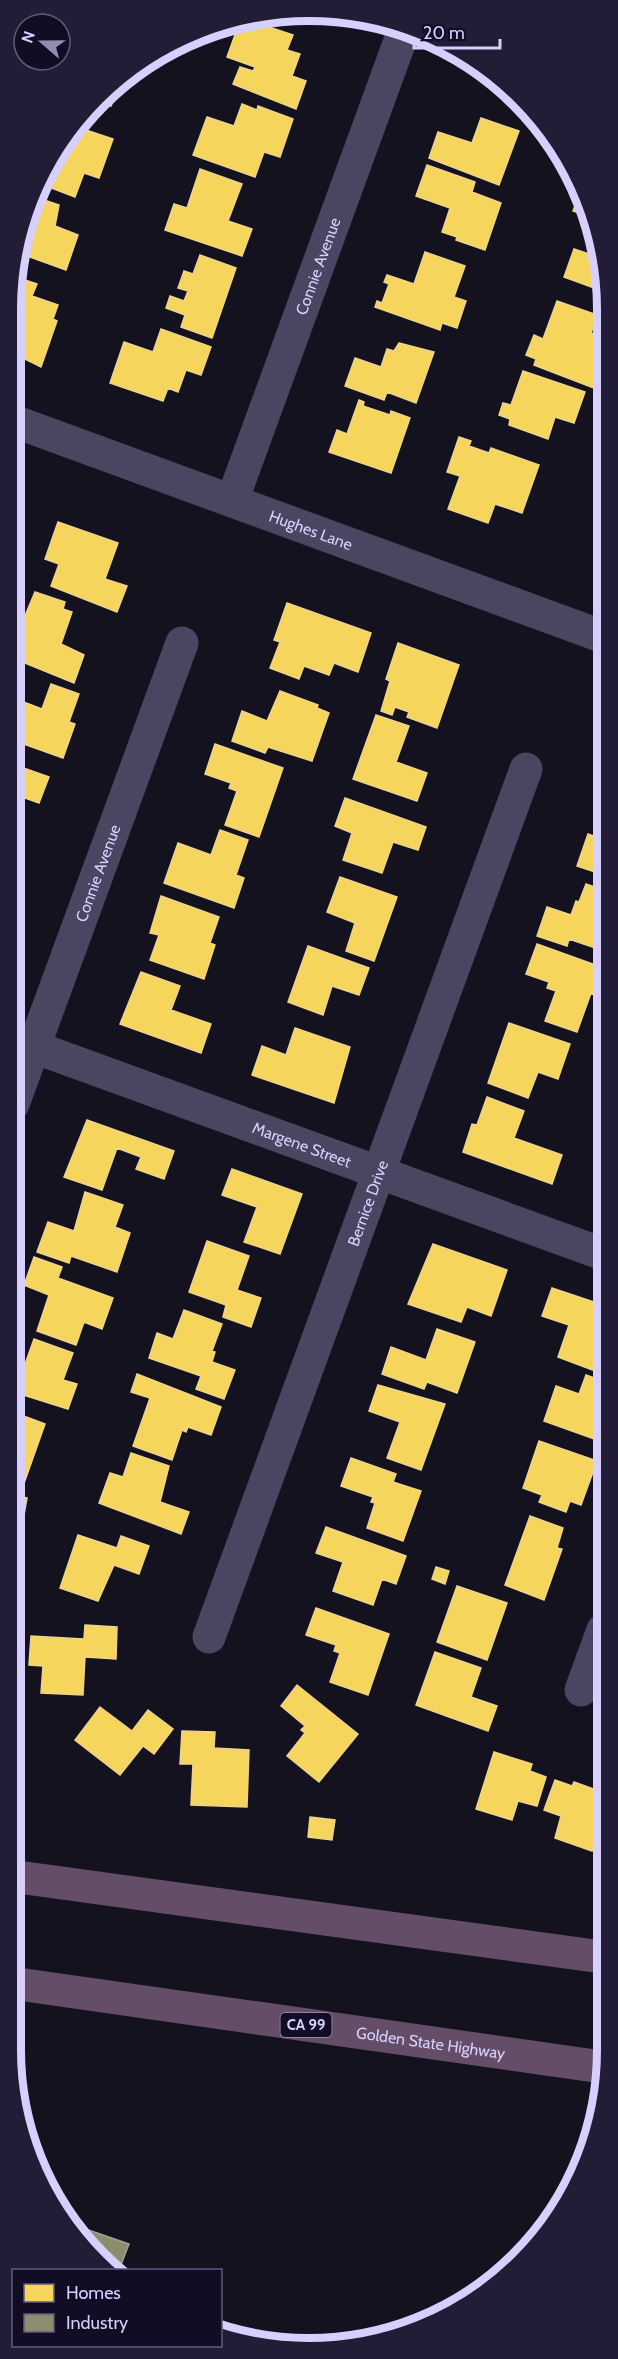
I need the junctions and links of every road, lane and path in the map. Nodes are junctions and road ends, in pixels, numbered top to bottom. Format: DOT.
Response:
graph roads {
  1 [pos="402,36"];
  2 [pos="21,424"];
  3 [pos="232,501"];
  4 [pos="597,634"];
  5 [pos="182,643"];
  6 [pos="526,769"];
  7 [pos="34,1047"];
  8 [pos="21,1084"];
  9 [pos="379,1173"];
  10 [pos="597,1252"];
  11 [pos="209,1637"];
  12 [pos="597,1646"];
  13 [pos="581,1690"];
  14 [pos="21,1877"];
  15 [pos="597,1956"];
  16 [pos="21,1984"];
  17 [pos="596,2066"];
  1 -- 3 [label="street, Connie Avenue"];
  2 -- 3 [label="street, Hughes Lane"];
  3 -- 4 [label="street, Hughes Lane"];
  5 -- 7 [label="street, Connie Avenue"];
  6 -- 9 [label="street, Bernice Drive"];
  7 -- 8 [label="street, Connie Avenue"];
  7 -- 9 [label="street, Margene Street"];
  9 -- 10 [label="street, Margene Street"];
  9 -- 11 [label="street, Bernice Drive"];
  12 -- 13 [label="street"];
  14 -- 15 [label="highway"];
  16 -- 17 [label="highway, Golden State Highway / CA 99"];
}
